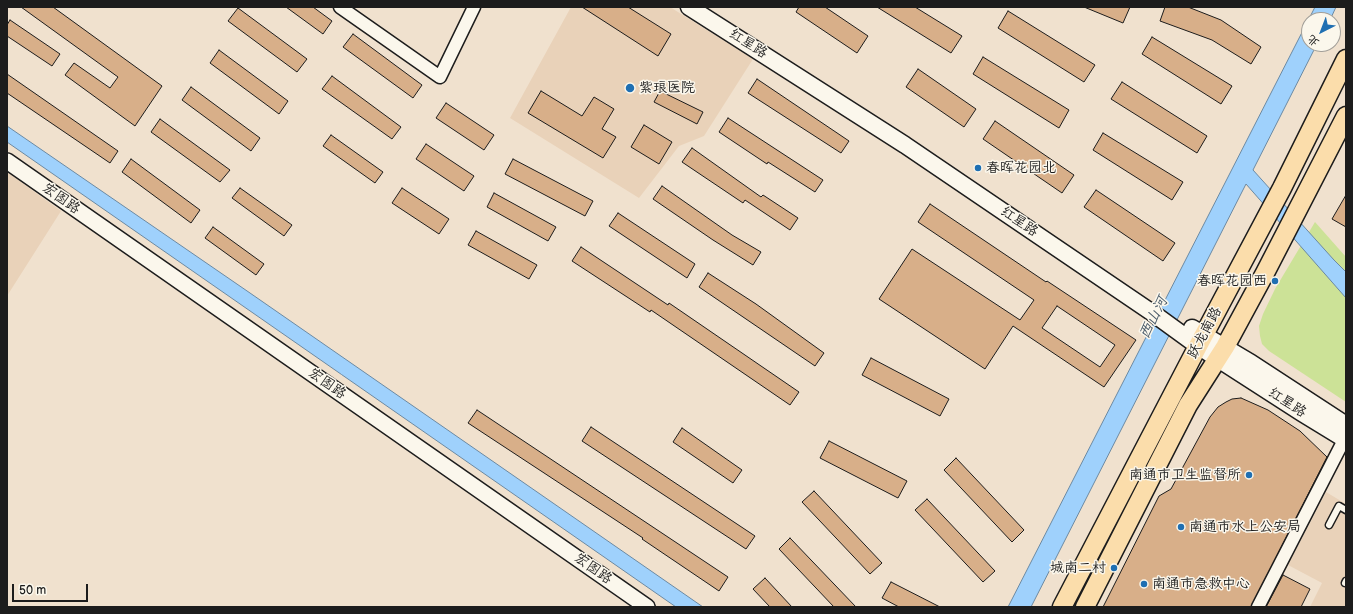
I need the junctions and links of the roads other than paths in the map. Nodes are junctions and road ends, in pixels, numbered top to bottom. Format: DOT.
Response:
graph roads {
  1 [pos="340,7"];
  2 [pos="474,7"];
  3 [pos="689,7"];
  4 [pos="705,7"];
  5 [pos="1346,60"];
  6 [pos="1346,116"];
  7 [pos="7,161"];
  8 [pos="1156,310"];
  9 [pos="1201,340"];
  10 [pos="1221,352"];
  11 [pos="1346,435"];
  12 [pos="1346,510"];
  13 [pos="1329,525"];
  14 [pos="647,607"];
  15 [pos="1062,607"];
  16 [pos="1085,607"];
  17 [pos="1258,607"];
  1 -- 2 [label="street"];
  3 -- 8 [label="main road, 红星路"];
  4 -- 8 [label="main road, 红星路"];
  5 -- 9 [label="main road, 跃龙南路"];
  6 -- 10 [label="main road, 跃龙南路"];
  7 -- 14 [label="street, 宏图路"];
  8 -- 9 [label="main road, 红星路"];
  9 -- 10 [label="main road, 红星路"];
  9 -- 15 [label="main road, 跃龙南路"];
  10 -- 11 [label="main road, 红星路"];
  10 -- 16 [label="main road, 跃龙南路"];
  11 -- 17 [label="street"];
  12 -- 13 [label="lane"];
}
